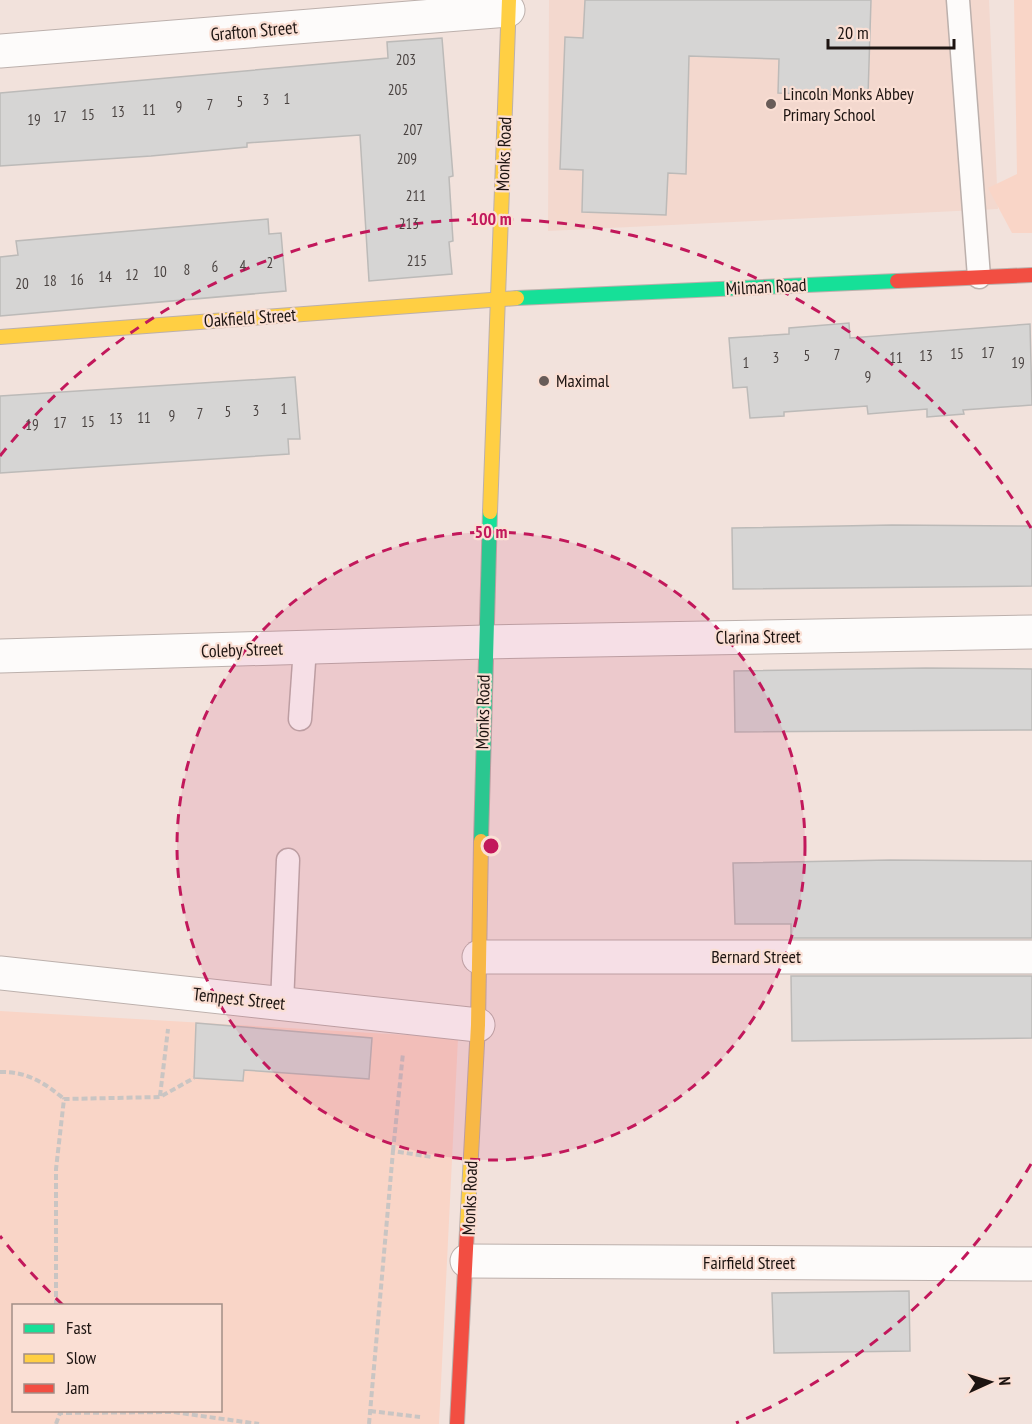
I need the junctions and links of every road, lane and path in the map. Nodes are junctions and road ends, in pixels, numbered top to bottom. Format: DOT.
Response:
graph roads {
  1 [pos="958,0"];
  2 [pos="508,5"];
  3 [pos="0,51"];
  4 [pos="1032,275"];
  5 [pos="979,277"];
  6 [pos="499,299"];
  7 [pos="0,337"];
  8 [pos="1032,632"];
  9 [pos="485,642"];
  10 [pos="305,648"];
  11 [pos="0,657"];
  12 [pos="300,719"];
  13 [pos="288,860"];
  14 [pos="479,957"];
  15 [pos="1032,957"];
  16 [pos="0,973"];
  17 [pos="173,992"];
  18 [pos="282,1004"];
  19 [pos="407,1017"];
  20 [pos="478,1025"];
  21 [pos="0,1072"];
  22 [pos="195,1078"];
  23 [pos="160,1097"];
  24 [pos="64,1099"];
  25 [pos="393,1151"];
  26 [pos="471,1161"];
  27 [pos="467,1261"];
  28 [pos="1032,1264"];
  29 [pos="56,1304"];
  30 [pos="370,1411"];
  31 [pos="60,1412"];
  32 [pos="457,1422"];
  33 [pos="237,1423"];
  34 [pos="56,1424"];
  35 [pos="258,1424"];
  36 [pos="369,1424"];
  1 -- 5 [label="lane"];
  2 -- 3 [label="street, Grafton Street"];
  2 -- 6 [label="main road, Monks Road"];
  4 -- 5 [label="main road, Milman Road"];
  5 -- 6 [label="main road, Milman Road"];
  6 -- 7 [label="main road, Oakfield Street"];
  6 -- 9 [label="main road, Monks Road"];
  8 -- 9 [label="street, Clarina Street"];
  9 -- 10 [label="street, Coleby Street"];
  9 -- 14 [label="main road, Monks Road"];
  10 -- 11 [label="street, Coleby Street"];
  10 -- 12 [label="lane"];
  13 -- 18 [label="lane"];
  14 -- 15 [label="street, Bernard Street"];
  14 -- 20 [label="main road, Monks Road"];
  16 -- 17 [label="street, Tempest Street"];
  17 -- 18 [label="street, Tempest Street"];
  17 -- 23 [label="path"];
  18 -- 19 [label="street, Tempest Street"];
  19 -- 20 [label="street, Tempest Street"];
  19 -- 25 [label="path"];
  20 -- 26 [label="main road, Monks Road"];
  21 -- 24 [label="path"];
  22 -- 23 [label="path"];
  23 -- 24 [label="path"];
  24 -- 29 [label="path"];
  25 -- 26 [label="path"];
  25 -- 30 [label="path"];
  26 -- 27 [label="main road, Monks Road"];
  27 -- 28 [label="street, Fairfield Street"];
  27 -- 32 [label="main road, Monks Road"];
  30 -- 32 [label="path"];
  30 -- 36 [label="path"];
  31 -- 33 [label="path"];
  31 -- 34 [label="path"];
  33 -- 35 [label="path"];
}
